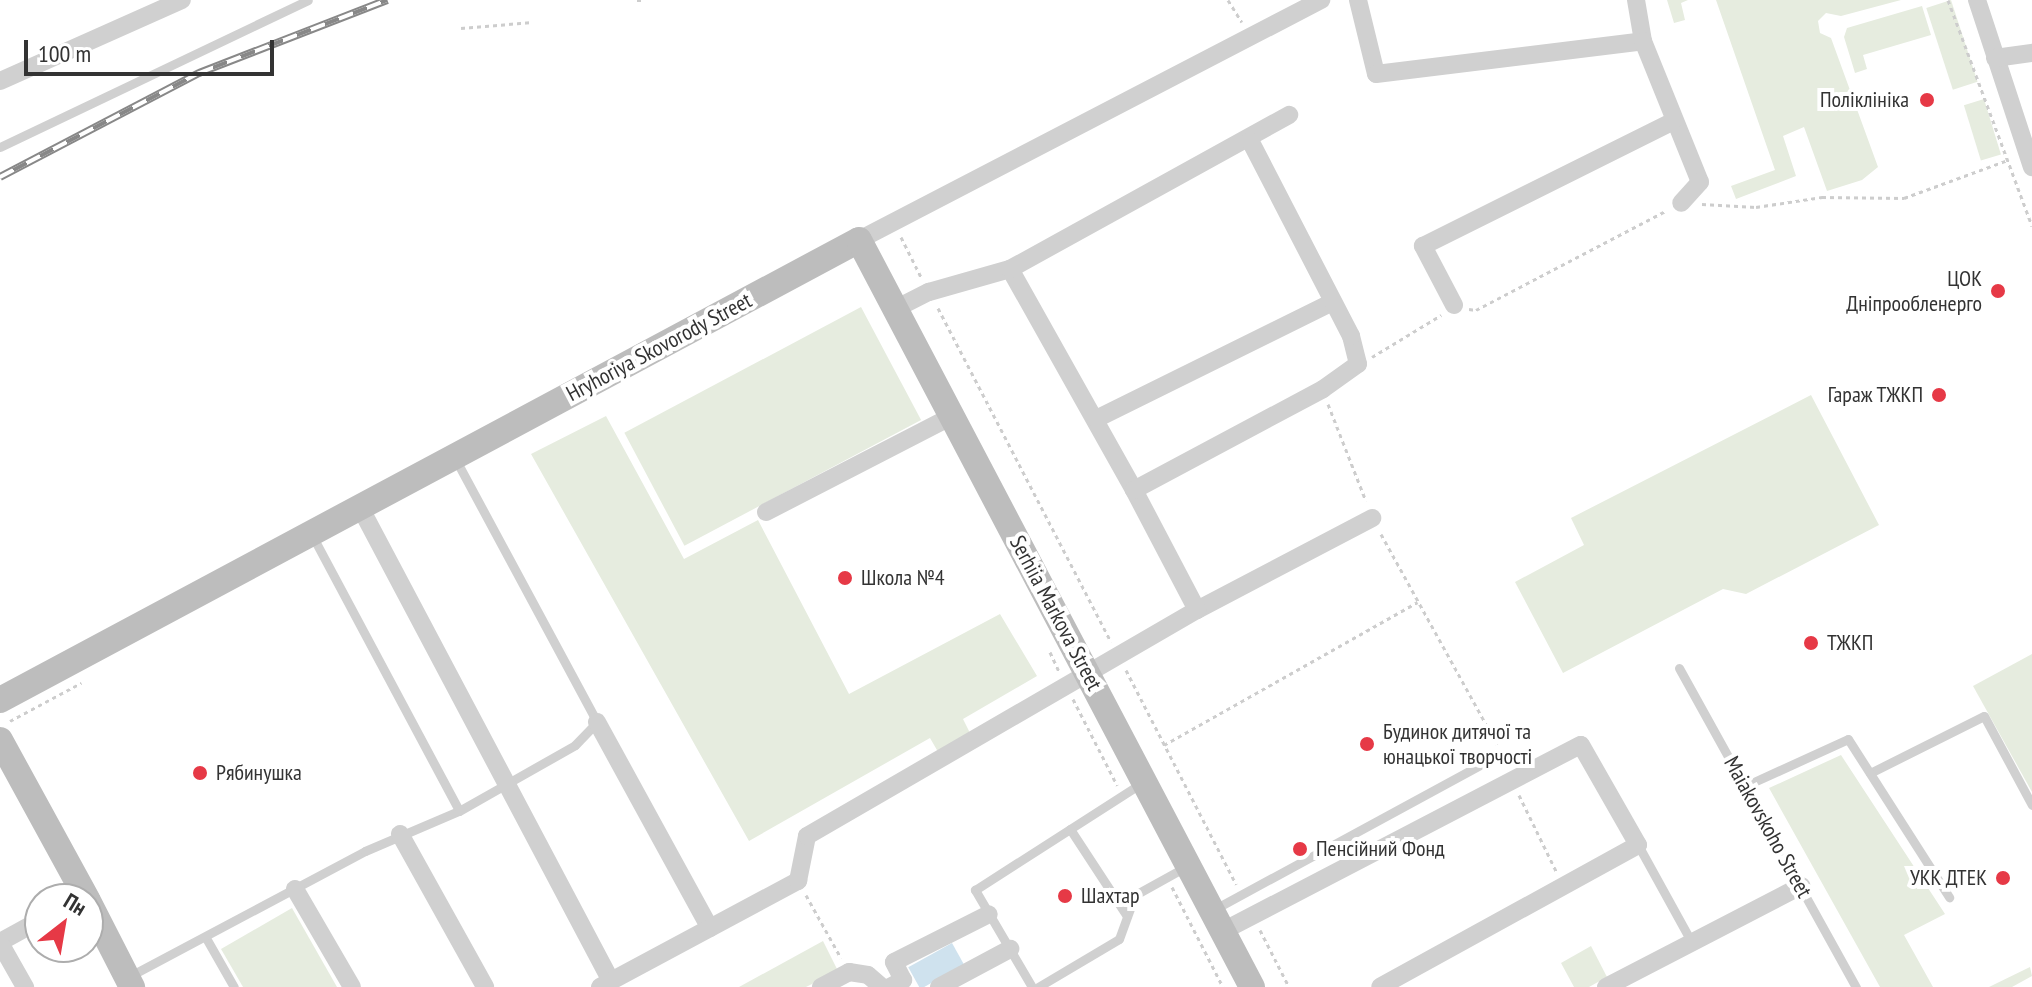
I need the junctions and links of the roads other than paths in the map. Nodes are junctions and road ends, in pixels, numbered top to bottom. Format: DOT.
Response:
graph roads {
  1 [pos="182,0"];
  2 [pos="308,0"];
  3 [pos="1321,0"];
  4 [pos="1358,0"];
  5 [pos="1636,0"];
  6 [pos="1977,0"];
  7 [pos="1643,41"];
  8 [pos="2032,53"];
  9 [pos="1995,58"];
  10 [pos="0,81"];
  11 [pos="1289,115"];
  12 [pos="1672,122"];
  13 [pos="1250,140"];
  14 [pos="0,147"];
  15 [pos="2032,167"];
  16 [pos="1681,203"];
  17 [pos="859,240"];
  18 [pos="1010,269"];
  19 [pos="1333,302"];
  20 [pos="1454,305"];
  21 [pos="895,309"];
  22 [pos="952,416"];
  23 [pos="1096,419"];
  24 [pos="454,456"];
  25 [pos="1134,490"];
  26 [pos="360,507"];
  27 [pos="766,512"];
  28 [pos="1372,518"];
  29 [pos="312,534"];
  30 [pos="1197,610"];
  31 [pos="1679,668"];
  32 [pos="1077,678"];
  33 [pos="0,700"];
  34 [pos="597,722"];
  35 [pos="0,740"];
  36 [pos="1502,753"];
  37 [pos="1870,773"];
  38 [pos="1145,781"];
  39 [pos="506,785"];
  40 [pos="1745,786"];
  41 [pos="2032,805"];
  42 [pos="459,811"];
  43 [pos="1070,829"];
  44 [pos="400,834"];
  45 [pos="1638,845"];
  46 [pos="1178,871"];
  47 [pos="76,883"];
  48 [pos="1801,886"];
  49 [pos="295,889"];
  50 [pos="1949,897"];
  51 [pos="989,914"];
  52 [pos="1127,916"];
  53 [pos="1218,921"];
  54 [pos="710,928"];
  55 [pos="24,929"];
  56 [pos="104,934"];
  57 [pos="206,938"];
  58 [pos="1691,941"];
  59 [pos="0,942"];
  60 [pos="1010,949"];
  61 [pos="130,982"];
  62 [pos="606,984"];
  63 [pos="1393,984"];
  64 [pos="900,985"];
  65 [pos="25,987"];
  66 [pos="234,987"];
  67 [pos="352,987"];
  68 [pos="485,987"];
  69 [pos="821,987"];
  70 [pos="882,987"];
  71 [pos="939,987"];
  72 [pos="1035,987"];
  73 [pos="1252,987"];
  74 [pos="1606,987"];
  75 [pos="1856,987"];
  1 -- 10 [label="street"];
  2 -- 14 [label="lane"];
  3 -- 17 [label="street, Hryhoriya Skovorody Street"];
  4 -- 7 [label="street"];
  5 -- 7 [label="street"];
  6 -- 9 [label="street"];
  7 -- 12 [label="street"];
  8 -- 9 [label="street"];
  9 -- 15 [label="street"];
  11 -- 13 [label="street"];
  12 -- 16 [label="street"];
  12 -- 20 [label="street"];
  13 -- 18 [label="street"];
  13 -- 19 [label="street"];
  17 -- 21 [label="street, Serhiia Markova Street"];
  17 -- 24 [label="street, Hryhoriya Skovorody Street"];
  18 -- 21 [label="street"];
  18 -- 23 [label="street"];
  19 -- 23 [label="street"];
  19 -- 25 [label="street"];
  21 -- 22 [label="street, Serhiia Markova Street"];
  22 -- 27 [label="street"];
  22 -- 32 [label="street, Serhiia Markova Street"];
  23 -- 25 [label="street"];
  24 -- 26 [label="street, Hryhoriya Skovorody Street"];
  24 -- 34 [label="lane"];
  25 -- 30 [label="street"];
  26 -- 29 [label="street, Hryhoriya Skovorody Street"];
  26 -- 39 [label="street"];
  28 -- 30 [label="street"];
  29 -- 33 [label="street, Hryhoriya Skovorody Street"];
  29 -- 42 [label="lane"];
  30 -- 32 [label="street"];
  31 -- 40 [label="lane, Maiakovskoho Street"];
  32 -- 38 [label="street, Serhiia Markova Street"];
  32 -- 54 [label="street"];
  34 -- 39 [label="lane"];
  34 -- 54 [label="street"];
  35 -- 47 [label="street"];
  36 -- 53 [label="lane"];
  37 -- 40 [label="lane"];
  37 -- 41 [label="lane"];
  37 -- 50 [label="lane"];
  38 -- 43 [label="lane"];
  38 -- 46 [label="street, Serhiia Markova Street"];
  39 -- 42 [label="lane"];
  39 -- 62 [label="street"];
  40 -- 48 [label="lane, Maiakovskoho Street"];
  42 -- 44 [label="lane"];
  43 -- 51 [label="lane"];
  43 -- 52 [label="lane"];
  44 -- 49 [label="lane"];
  44 -- 68 [label="street"];
  45 -- 53 [label="street"];
  45 -- 58 [label="lane"];
  45 -- 63 [label="street"];
  46 -- 52 [label="lane"];
  46 -- 53 [label="street, Serhiia Markova Street"];
  48 -- 58 [label="street"];
  48 -- 75 [label="lane, Maiakovskoho Street"];
  49 -- 57 [label="lane"];
  49 -- 67 [label="street"];
  51 -- 60 [label="lane"];
  51 -- 64 [label="street"];
  52 -- 72 [label="lane"];
  53 -- 73 [label="street, Serhiia Markova Street"];
  54 -- 62 [label="street"];
  55 -- 59 [label="street"];
  56 -- 61 [label="street"];
  57 -- 61 [label="lane"];
  57 -- 66 [label="lane"];
  58 -- 74 [label="street"];
  59 -- 65 [label="street"];
  60 -- 71 [label="street"];
  60 -- 72 [label="lane"];
  69 -- 70 [label="street"];
}
